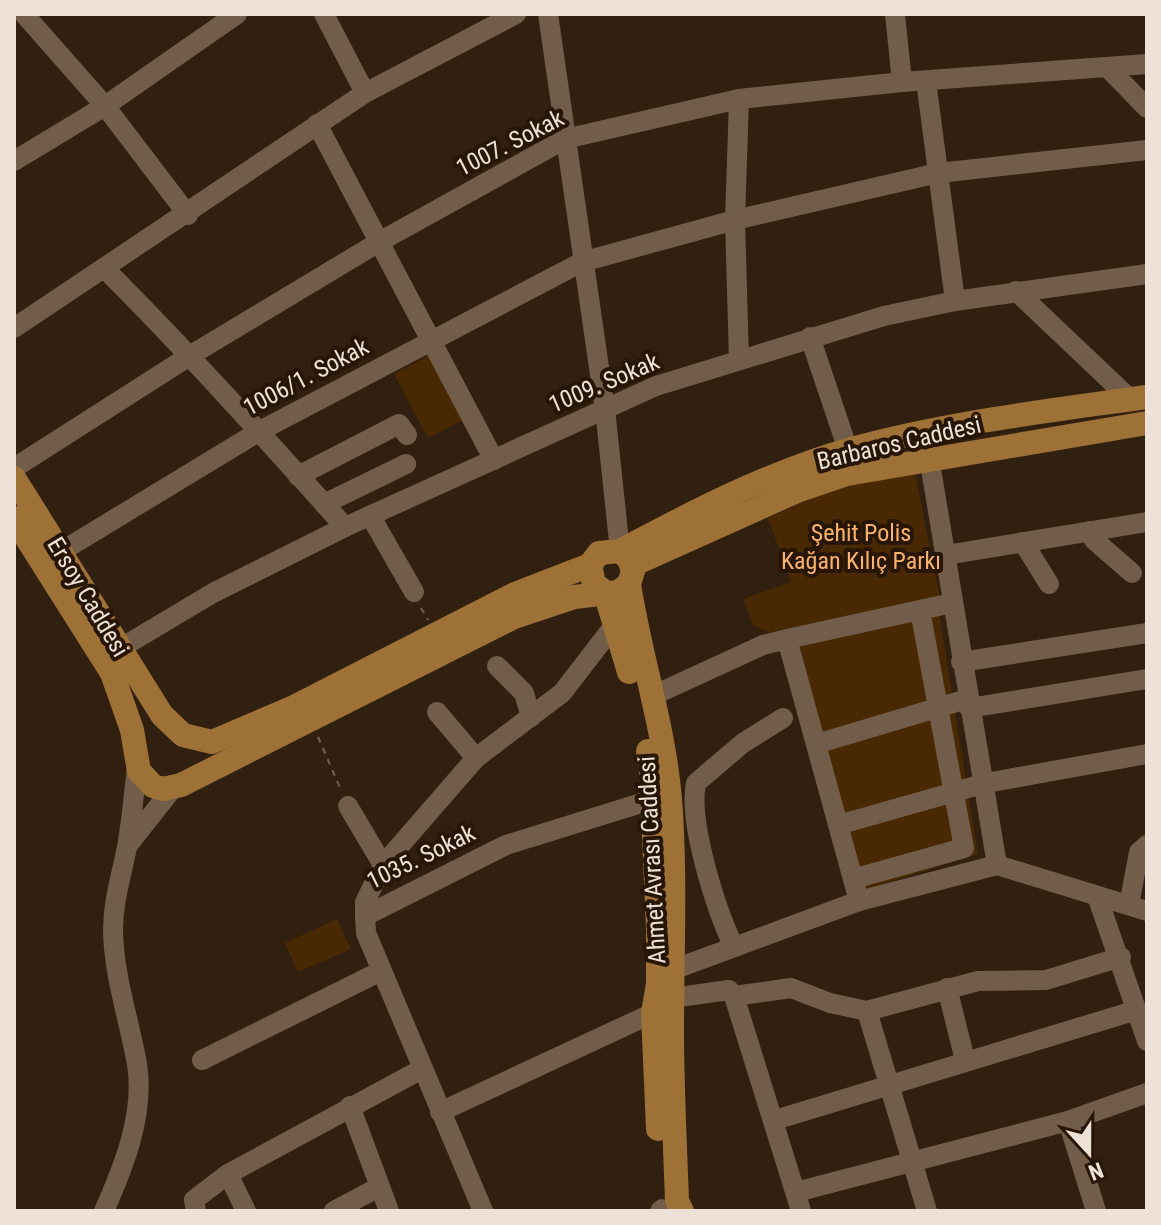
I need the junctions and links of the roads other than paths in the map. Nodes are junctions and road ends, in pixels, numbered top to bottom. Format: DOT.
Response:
graph roads {
  1 [pos="237,14"];
  2 [pos="324,14"];
  3 [pos="516,14"];
  4 [pos="548,14"];
  5 [pos="895,14"];
  6 [pos="31,16"];
  7 [pos="1147,64"];
  8 [pos="1107,67"];
  9 [pos="926,81"];
  10 [pos="902,82"];
  11 [pos="365,93"];
  12 [pos="739,99"];
  13 [pos="105,106"];
  14 [pos="1147,108"];
  15 [pos="317,124"];
  16 [pos="565,139"];
  17 [pos="1147,150"];
  18 [pos="14,161"];
  19 [pos="938,173"];
  20 [pos="188,215"];
  21 [pos="735,220"];
  22 [pos="379,242"];
  23 [pos="582,262"];
  24 [pos="105,269"];
  25 [pos="1147,274"];
  26 [pos="1016,291"];
  27 [pos="955,301"];
  28 [pos="14,328"];
  29 [pos="810,337"];
  30 [pos="431,340"];
  31 [pos="191,355"];
  32 [pos="739,360"];
  33 [pos="1139,398"];
  34 [pos="605,409"];
  35 [pos="1147,423"];
  36 [pos="258,432"];
  37 [pos="407,435"];
  38 [pos="848,450"];
  39 [pos="929,457"];
  40 [pos="494,460"];
  41 [pos="406,464"];
  42 [pos="14,468"];
  43 [pos="298,476"];
  44 [pos="14,478"];
  45 [pos="324,504"];
  46 [pos="371,517"];
  47 [pos="14,518"];
  48 [pos="1147,522"];
  49 [pos="345,527"];
  50 [pos="1090,531"];
  51 [pos="1023,542"];
  52 [pos="62,551"];
  53 [pos="946,555"];
  54 [pos="590,565"];
  55 [pos="627,567"];
  56 [pos="1132,573"];
  57 [pos="1049,584"];
  58 [pos="414,592"];
  59 [pos="605,592"];
  60 [pos="952,603"];
  61 [pos="920,610"];
  62 [pos="616,623"];
  63 [pos="1147,633"];
  64 [pos="787,639"];
  65 [pos="119,649"];
  66 [pos="961,662"];
  67 [pos="497,666"];
  68 [pos="1147,679"];
  69 [pos="652,696"];
  70 [pos="968,704"];
  71 [pos="939,706"];
  72 [pos="437,712"];
  73 [pos="531,717"];
  74 [pos="783,718"];
  75 [pos="183,735"];
  76 [pos="816,744"];
  77 [pos="1147,754"];
  78 [pos="476,758"];
  79 [pos="137,764"];
  80 [pos="986,783"];
  81 [pos="180,784"];
  82 [pos="954,794"];
  83 [pos="660,800"];
  84 [pos="348,806"];
  85 [pos="838,825"];
  86 [pos="128,845"];
  87 [pos="1147,845"];
  88 [pos="383,865"];
  89 [pos="997,865"];
  90 [pos="853,879"];
  91 [pos="1097,896"];
  92 [pos="859,901"];
  93 [pos="1138,908"];
  94 [pos="365,916"];
  95 [pos="734,947"];
  96 [pos="1121,957"];
  97 [pos="381,971"];
  98 [pos="947,988"];
  99 [pos="664,991"];
  100 [pos="734,996"];
  101 [pos="1137,1010"];
  102 [pos="867,1011"];
  103 [pos="1147,1041"];
  104 [pos="202,1060"];
  105 [pos="965,1060"];
  106 [pos="422,1069"];
  107 [pos="893,1087"];
  108 [pos="1147,1093"];
  109 [pos="350,1106"];
  110 [pos="440,1112"];
  111 [pos="775,1120"];
  112 [pos="1068,1121"];
  113 [pos="912,1164"];
  114 [pos="228,1174"];
  115 [pos="370,1198"];
  116 [pos="798,1201"];
  117 [pos="669,1209"];
  118 [pos="104,1211"];
  119 [pos="196,1211"];
  120 [pos="246,1211"];
  121 [pos="334,1211"];
  122 [pos="389,1211"];
  123 [pos="483,1211"];
  124 [pos="927,1211"];
  125 [pos="1096,1211"];
  1 -- 13 [label="street"];
  2 -- 11 [label="street"];
  3 -- 11 [label="street"];
  4 -- 16 [label="street"];
  5 -- 10 [label="street"];
  6 -- 13 [label="street"];
  7 -- 8 [label="street, 1007. Sokak"];
  8 -- 9 [label="street, 1007. Sokak"];
  8 -- 14 [label="street"];
  9 -- 10 [label="street, 1007. Sokak"];
  9 -- 19 [label="street"];
  10 -- 12 [label="street, 1007. Sokak"];
  11 -- 15 [label="street"];
  12 -- 16 [label="street, 1007. Sokak"];
  12 -- 21 [label="street"];
  13 -- 18 [label="street"];
  13 -- 20 [label="street"];
  15 -- 20 [label="street"];
  15 -- 22 [label="street"];
  16 -- 22 [label="street, 1007. Sokak"];
  16 -- 23 [label="street"];
  17 -- 19 [label="street, 1006/1. Sokak"];
  19 -- 21 [label="street, 1006/1. Sokak"];
  19 -- 27 [label="street"];
  20 -- 24 [label="street"];
  21 -- 23 [label="street, 1006/1. Sokak"];
  21 -- 32 [label="street"];
  22 -- 30 [label="street"];
  22 -- 31 [label="street, 1007. Sokak"];
  23 -- 30 [label="street, 1006/1. Sokak"];
  23 -- 34 [label="street"];
  24 -- 28 [label="street"];
  24 -- 31 [label="street"];
  25 -- 26 [label="street, 1009. Sokak"];
  26 -- 27 [label="street, 1009. Sokak"];
  26 -- 33 [label="street"];
  27 -- 29 [label="street, 1009. Sokak"];
  29 -- 32 [label="street, 1009. Sokak"];
  29 -- 38 [label="street"];
  30 -- 36 [label="street, 1006/1. Sokak"];
  30 -- 40 [label="street"];
  31 -- 36 [label="street"];
  31 -- 42 [label="street, 1007. Sokak"];
  32 -- 34 [label="street, 1009. Sokak"];
  33 -- 38 [label="main road, Barbaros Caddesi"];
  34 -- 40 [label="street, 1009. Sokak"];
  34 -- 55 [label="street"];
  35 -- 39 [label="main road, Barbaros Caddesi"];
  36 -- 43 [label="street"];
  36 -- 52 [label="street, 1006/1. Sokak"];
  37 -- 43 [label="street"];
  38 -- 55 [label="main road, Barbaros Caddesi"];
  39 -- 53 [label="street"];
  39 -- 55 [label="main road, Barbaros Caddesi"];
  40 -- 46 [label="street, 1009. Sokak"];
  41 -- 45 [label="street"];
  43 -- 45 [label="street"];
  44 -- 52 [label="main road, Ersoy Caddesi"];
  45 -- 49 [label="street"];
  46 -- 49 [label="street, 1009. Sokak"];
  46 -- 58 [label="street"];
  47 -- 79 [label="main road, Ersoy Caddesi"];
  48 -- 50 [label="street"];
  49 -- 65 [label="street, 1009. Sokak"];
  50 -- 51 [label="street"];
  50 -- 56 [label="street"];
  51 -- 53 [label="street"];
  51 -- 57 [label="street"];
  52 -- 65 [label="main road, Ersoy Caddesi"];
  53 -- 60 [label="street"];
  54 -- 55 [label="main road"];
  54 -- 59 [label="main road"];
  54 -- 75 [label="main road"];
  55 -- 59 [label="main road"];
  55 -- 69 [label="main road, Ahmet Avrası Caddesi"];
  59 -- 62 [label="main road, Ahmet Avrası Caddesi"];
  59 -- 81 [label="main road"];
  60 -- 61 [label="street"];
  60 -- 66 [label="street"];
  61 -- 64 [label="street"];
  61 -- 71 [label="street"];
  62 -- 73 [label="street"];
  62 -- 83 [label="main road, Ahmet Avrası Caddesi"];
  63 -- 66 [label="street"];
  64 -- 69 [label="street"];
  64 -- 76 [label="street"];
  65 -- 75 [label="main road, Ersoy Caddesi"];
  66 -- 70 [label="street"];
  67 -- 73 [label="street"];
  68 -- 70 [label="street"];
  69 -- 83 [label="main road, Ahmet Avrası Caddesi"];
  70 -- 71 [label="street"];
  70 -- 80 [label="street"];
  71 -- 76 [label="street"];
  71 -- 82 [label="street"];
  72 -- 78 [label="street"];
  73 -- 78 [label="street"];
  74 -- 95 [label="street"];
  75 -- 79 [label="main road"];
  75 -- 81 [label="main road"];
  76 -- 85 [label="street"];
  77 -- 80 [label="street"];
  78 -- 88 [label="street"];
  79 -- 81 [label="main road"];
  79 -- 86 [label="street"];
  80 -- 82 [label="street"];
  80 -- 89 [label="street"];
  81 -- 86 [label="street"];
  82 -- 85 [label="street"];
  82 -- 90 [label="street"];
  83 -- 94 [label="street, 1035. Sokak"];
  83 -- 99 [label="main road, Ahmet Avrası Caddesi"];
  84 -- 88 [label="street"];
  85 -- 90 [label="street"];
  86 -- 118 [label="street"];
  87 -- 93 [label="street"];
  88 -- 94 [label="street"];
  89 -- 91 [label="street"];
  89 -- 92 [label="street"];
  90 -- 92 [label="street"];
  91 -- 93 [label="street"];
  91 -- 96 [label="street"];
  92 -- 95 [label="street"];
  94 -- 97 [label="street, 1035. Sokak"];
  95 -- 99 [label="street"];
  96 -- 98 [label="street"];
  96 -- 101 [label="street"];
  97 -- 104 [label="street"];
  97 -- 106 [label="street, 1035. Sokak"];
  98 -- 102 [label="street"];
  98 -- 105 [label="street"];
  99 -- 100 [label="street"];
  99 -- 110 [label="street"];
  99 -- 117 [label="main road, Ahmet Avrası Caddesi"];
  100 -- 102 [label="street"];
  100 -- 111 [label="street"];
  101 -- 103 [label="street"];
  101 -- 105 [label="street"];
  102 -- 107 [label="street"];
  105 -- 107 [label="street"];
  106 -- 109 [label="street"];
  106 -- 110 [label="street, 1035. Sokak"];
  107 -- 111 [label="street"];
  107 -- 113 [label="street"];
  108 -- 112 [label="street"];
  109 -- 114 [label="street"];
  109 -- 115 [label="street"];
  110 -- 123 [label="street, 1035. Sokak"];
  111 -- 116 [label="street"];
  112 -- 113 [label="street"];
  112 -- 125 [label="street"];
  113 -- 116 [label="street"];
  113 -- 124 [label="street"];
  114 -- 119 [label="street"];
  114 -- 120 [label="street"];
  115 -- 121 [label="street"];
  115 -- 122 [label="street"];
}
